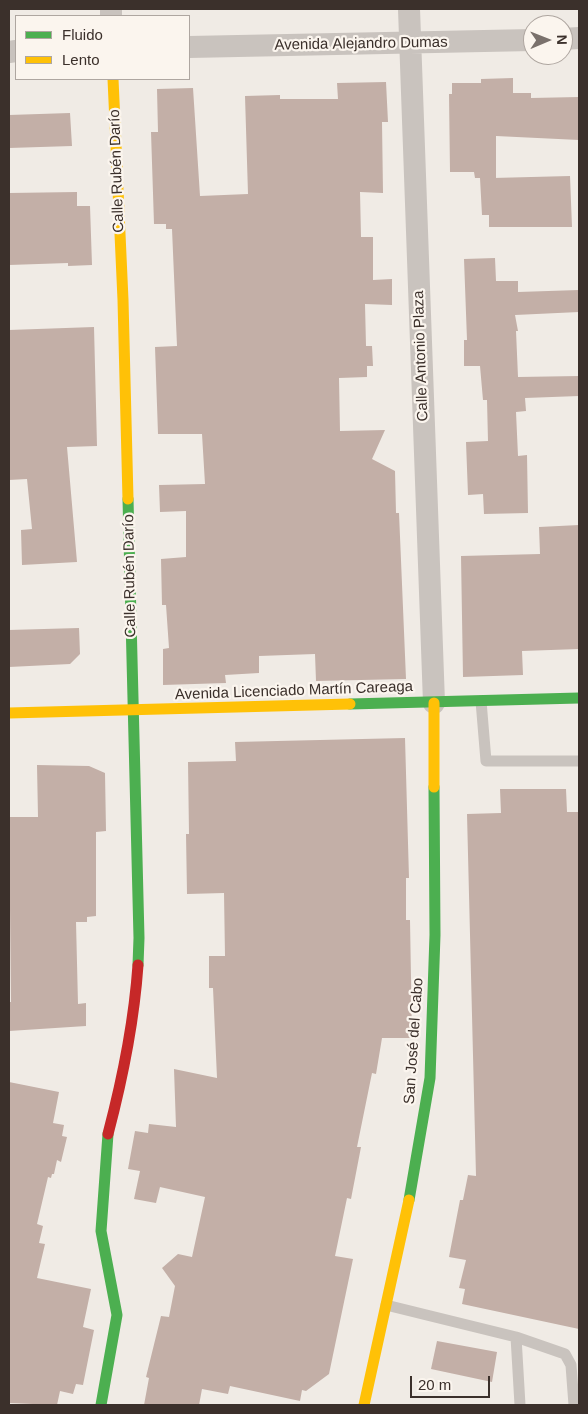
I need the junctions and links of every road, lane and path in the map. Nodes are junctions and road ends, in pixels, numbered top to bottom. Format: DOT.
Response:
graph roads {
  1 [pos="409,9"];
  2 [pos="523,40"];
  3 [pos="410,43"];
  4 [pos="190,47"];
  5 [pos="113,80"];
  6 [pos="579,698"];
  7 [pos="482,701"];
  8 [pos="434,703"];
  9 [pos="133,711"];
  10 [pos="9,713"];
  11 [pos="579,761"];
  12 [pos="386,1305"];
  13 [pos="516,1337"];
  14 [pos="101,1405"];
  15 [pos="364,1405"];
  16 [pos="520,1405"];
  17 [pos="574,1405"];
  1 -- 3 [label="street, Calle Antonio Plaza"];
  2 -- 3 [label="street, Avenida Alejandro Dumas"];
  3 -- 4 [label="street, Avenida Alejandro Dumas"];
  3 -- 8 [label="street, Calle Antonio Plaza"];
  5 -- 9 [label="street, Calle Rubén Darío"];
  6 -- 7 [label="street, Avenida Licenciado Martín Careaga"];
  7 -- 8 [label="street, Avenida Licenciado Martín Careaga"];
  7 -- 11 [label="lane"];
  8 -- 9 [label="street, Avenida Licenciado Martín Careaga"];
  8 -- 12 [label="street, San José del Cabo"];
  9 -- 10 [label="street, Avenida Licenciado Martín Careaga"];
  9 -- 14 [label="street, Calle Rubén Darío"];
  12 -- 13 [label="lane"];
  12 -- 15 [label="street, San José del Cabo"];
  13 -- 16 [label="lane"];
  13 -- 17 [label="lane"];
}
